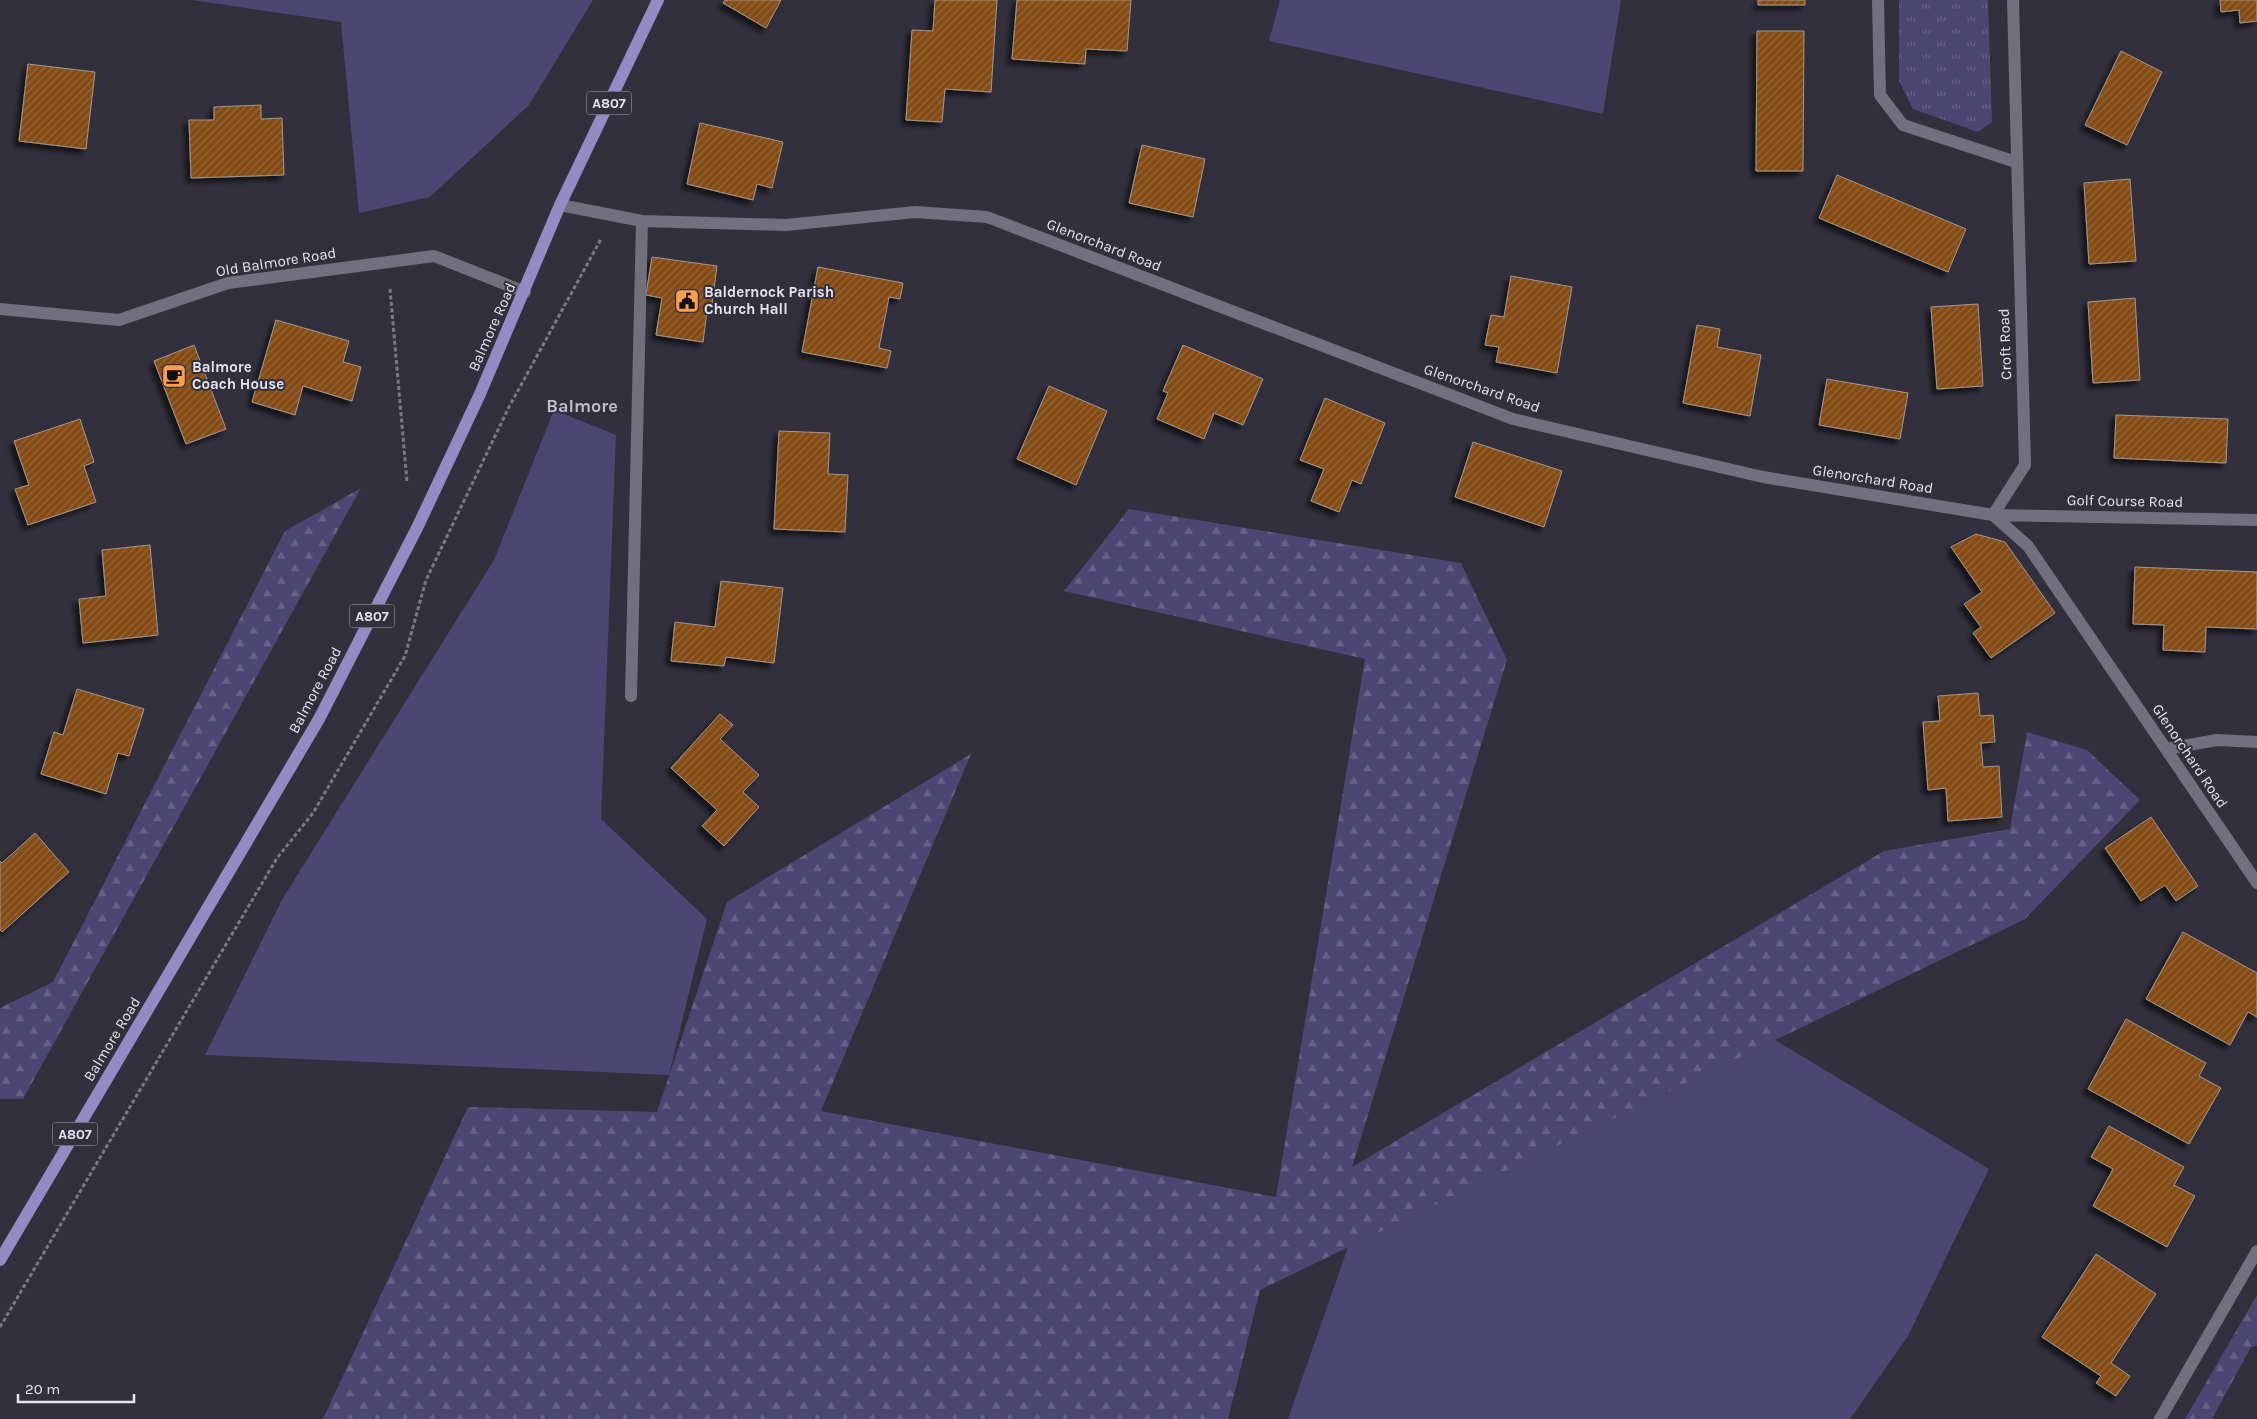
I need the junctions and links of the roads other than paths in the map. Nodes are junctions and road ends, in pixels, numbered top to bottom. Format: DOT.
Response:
graph roads {
  1 [pos="658,0"];
  2 [pos="1878,0"];
  3 [pos="2013,0"];
  4 [pos="2016,162"];
  5 [pos="560,205"];
  6 [pos="642,221"];
  7 [pos="525,292"];
  8 [pos="0,309"];
  9 [pos="1993,515"];
  10 [pos="2257,520"];
  11 [pos="631,696"];
  12 [pos="2257,742"];
  13 [pos="2166,749"];
  14 [pos="2257,883"];
  15 [pos="2257,1251"];
  16 [pos="0,1260"];
  17 [pos="2160,1419"];
  1 -- 5 [label="main road, Balmore Road / A807"];
  2 -- 4 [label="street"];
  3 -- 4 [label="street, Croft Road"];
  4 -- 9 [label="street, Croft Road"];
  5 -- 6 [label="street, Glenorchard Road"];
  5 -- 7 [label="main road, Balmore Road / A807"];
  6 -- 9 [label="street, Glenorchard Road"];
  6 -- 11 [label="street"];
  7 -- 8 [label="street, Old Balmore Road"];
  7 -- 16 [label="main road, Balmore Road / A807"];
  9 -- 10 [label="street, Golf Course Road"];
  9 -- 13 [label="street, Glenorchard Road"];
  12 -- 13 [label="street"];
  13 -- 14 [label="street, Glenorchard Road"];
  15 -- 17 [label="street"];
}
